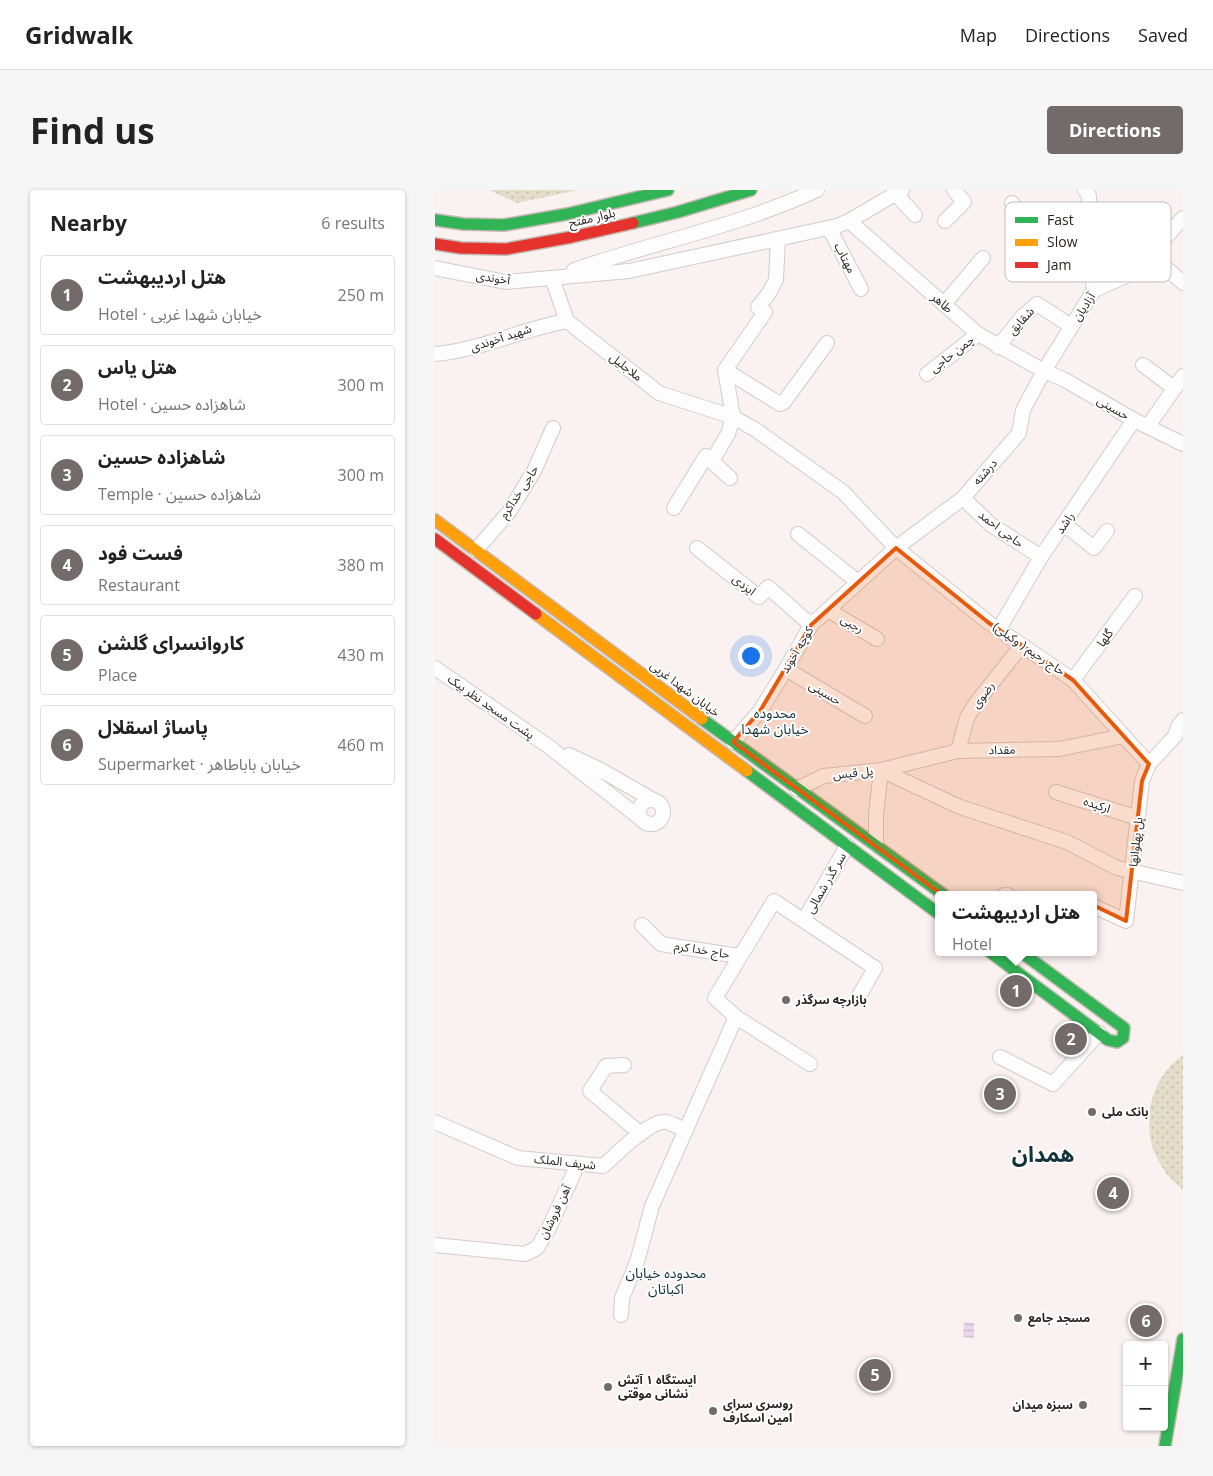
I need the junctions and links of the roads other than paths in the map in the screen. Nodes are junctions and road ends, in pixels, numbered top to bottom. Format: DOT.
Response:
graph roads {
  1 [pos="668,190"];
  2 [pos="751,190"];
  3 [pos="817,190"];
  4 [pos="954,190"];
  5 [pos="899,192"];
  6 [pos="915,216"];
  7 [pos="1183,218"];
  8 [pos="435,220"];
  9 [pos="945,221"];
  10 [pos="849,222"];
  11 [pos="829,228"];
  12 [pos="1171,232"];
  13 [pos="779,239"];
  14 [pos="435,244"];
  15 [pos="983,258"];
  16 [pos="435,268"];
  17 [pos="1171,272"];
  18 [pos="552,278"];
  19 [pos="1093,282"];
  20 [pos="1112,282"];
  21 [pos="1183,283"];
  22 [pos="861,289"];
  23 [pos="1094,290"];
  24 [pos="944,304"];
  25 [pos="567,321"];
  26 [pos="1071,326"];
  27 [pos="978,334"];
  28 [pos="827,343"];
  29 [pos="998,347"];
  30 [pos="435,354"];
  31 [pos="1143,365"];
  32 [pos="725,370"];
  33 [pos="1044,372"];
  34 [pos="927,374"];
  35 [pos="1183,376"];
  36 [pos="1175,388"];
  37 [pos="733,417"];
  38 [pos="1134,420"];
  39 [pos="1148,426"];
  40 [pos="553,428"];
  41 [pos="1183,444"];
  42 [pos="712,461"];
  43 [pos="730,478"];
  44 [pos="963,498"];
  45 [pos="674,508"];
  46 [pos="435,520"];
  47 [pos="1064,524"];
  48 [pos="1107,531"];
  49 [pos="798,534"];
  50 [pos="435,539"];
  51 [pos="697,548"];
  52 [pos="896,548"];
  53 [pos="476,550"];
  54 [pos="1041,558"];
  55 [pos="858,582"];
  56 [pos="1135,596"];
  57 [pos="828,610"];
  58 [pos="811,625"];
  59 [pos="999,629"];
  60 [pos="877,639"];
  61 [pos="1022,645"];
  62 [pos="435,668"];
  63 [pos="786,669"];
  64 [pos="1073,680"];
  65 [pos="865,716"];
  66 [pos="1183,720"];
  67 [pos="1124,736"];
  68 [pos="1179,737"];
  69 [pos="733,742"];
  70 [pos="548,746"];
  71 [pos="958,751"];
  72 [pos="1149,764"];
  73 [pos="881,770"];
  74 [pos="797,789"];
  75 [pos="1056,792"];
  76 [pos="1138,818"];
  77 [pos="876,844"];
  78 [pos="847,846"];
  79 [pos="1133,872"];
  80 [pos="1183,883"];
  81 [pos="939,891"];
  82 [pos="1097,908"];
  83 [pos="935,911"];
  84 [pos="804,920"];
  85 [pos="642,925"];
  86 [pos="739,956"];
  87 [pos="995,956"];
  88 [pos="1026,956"];
  89 [pos="859,996"];
  90 [pos="736,1017"];
  91 [pos="1104,1037"];
  92 [pos="1000,1057"];
  93 [pos="810,1064"];
  94 [pos="625,1065"];
  95 [pos="435,1122"];
  96 [pos="686,1130"];
  97 [pos="641,1134"];
  98 [pos="578,1164"];
  99 [pos="435,1244"];
  100 [pos="621,1315"];
  101 [pos="1183,1339"];
  102 [pos="1165,1446"];
  1 -- 8 [label="main road, بلوار مفتح"];
  2 -- 14 [label="main road, بلوار مفتح"];
  3 -- 18 [label="street"];
  4 -- 9 [label="street"];
  5 -- 6 [label="street"];
  5 -- 10 [label="street"];
  7 -- 12 [label="street, آزادیان"];
  10 -- 11 [label="street"];
  10 -- 24 [label="street, طاهر"];
  11 -- 13 [label="street"];
  11 -- 22 [label="street, مهتاب"];
  13 -- 18 [label="street"];
  13 -- 32 [label="street"];
  15 -- 24 [label="street"];
  16 -- 18 [label="street, آخوندی"];
  17 -- 21 [label="street"];
  18 -- 25 [label="street"];
  19 -- 23 [label="street"];
  20 -- 23 [label="street, آزادیان"];
  23 -- 26 [label="street, آزادیان"];
  24 -- 27 [label="street, طاهر"];
  25 -- 30 [label="street, شهید آخوندی"];
  25 -- 37 [label="street, ملاجلیل"];
  26 -- 29 [label="street, شقایق"];
  26 -- 33 [label="street, آزادیان"];
  27 -- 29 [label="street, طاهر"];
  27 -- 34 [label="street, چمن حاجی"];
  28 -- 32 [label="street"];
  29 -- 33 [label="street, طاهر"];
  31 -- 36 [label="street"];
  32 -- 37 [label="street"];
  33 -- 38 [label="street, حسینی"];
  33 -- 44 [label="street, درشته"];
  35 -- 36 [label="street"];
  36 -- 39 [label="street"];
  37 -- 42 [label="street"];
  37 -- 52 [label="street, ملاجلیل"];
  38 -- 39 [label="street, حسینی"];
  38 -- 47 [label="street, راشد"];
  39 -- 41 [label="street, حسینی"];
  40 -- 53 [label="street, حاجی خداکرم"];
  42 -- 43 [label="street"];
  42 -- 45 [label="street"];
  44 -- 52 [label="street, درشته"];
  44 -- 54 [label="street, حاجی احمد"];
  46 -- 53 [label="main road, خیابان شهدا غربی"];
  47 -- 48 [label="street"];
  47 -- 54 [label="street, راشد"];
  49 -- 55 [label="street"];
  50 -- 78 [label="main road"];
  51 -- 58 [label="street, ایزدی"];
  52 -- 55 [label="street, کوچه آخوند"];
  52 -- 59 [label="street, حاج رحیم ( وکیلی)"];
  53 -- 69 [label="main road, خیابان شهدا غربی"];
  54 -- 59 [label="street, راشد"];
  55 -- 57 [label="street, کوچه آخوند"];
  56 -- 64 [label="street, گلها"];
  57 -- 58 [label="street, کوچه آخوند"];
  57 -- 60 [label="street, رجبی"];
  58 -- 63 [label="street, کوچه آخوند"];
  59 -- 61 [label="street, حاج رحیم ( وکیلی)"];
  61 -- 64 [label="street, حاج رحیم ( وکیلی)"];
  61 -- 71 [label="street, رضوی"];
  62 -- 70 [label="street, پشت مسجد نظر بیک"];
  63 -- 65 [label="street, حسینی"];
  63 -- 69 [label="street, کوچه آخوند"];
  64 -- 67 [label="street, حاج رحیم ( وکیلی)"];
  66 -- 68 [label="street"];
  67 -- 71 [label="street, مقداد"];
  67 -- 72 [label="street, حاج رحیم ( وکیلی)"];
  68 -- 72 [label="street"];
  69 -- 74 [label="main road, خیابان شهدا غربی"];
  70 -- 70 [label="street"];
  71 -- 73 [label="street, مقداد"];
  72 -- 76 [label="street, پل پهلوانها"];
  73 -- 74 [label="street, پل قیس"];
  73 -- 77 [label="street"];
  73 -- 79 [label="street"];
  74 -- 77 [label="main road, خیابان شهدا غربی"];
  75 -- 76 [label="street, ارکیده"];
  76 -- 79 [label="street, پل پهلوانها"];
  77 -- 81 [label="main road, خیابان شهدا غربی"];
  78 -- 83 [label="main road"];
  78 -- 84 [label="street, سر گذر شمالی"];
  79 -- 80 [label="street"];
  79 -- 82 [label="street, پل پهلوانها"];
  84 -- 86 [label="street"];
  84 -- 89 [label="street"];
  85 -- 86 [label="street, حاج خدا کرم"];
  86 -- 90 [label="street"];
  87 -- 91 [label="main road"];
  88 -- 91 [label="main road"];
  90 -- 93 [label="street"];
  90 -- 96 [label="street"];
  91 -- 92 [label="street"];
  94 -- 97 [label="street"];
  95 -- 98 [label="street, شریف الملک"];
  96 -- 97 [label="street, شریف الملک"];
  96 -- 100 [label="street"];
  97 -- 98 [label="street, شریف الملک"];
  98 -- 99 [label="street, آهن فروشان"];
  101 -- 102 [label="main road"];
}
